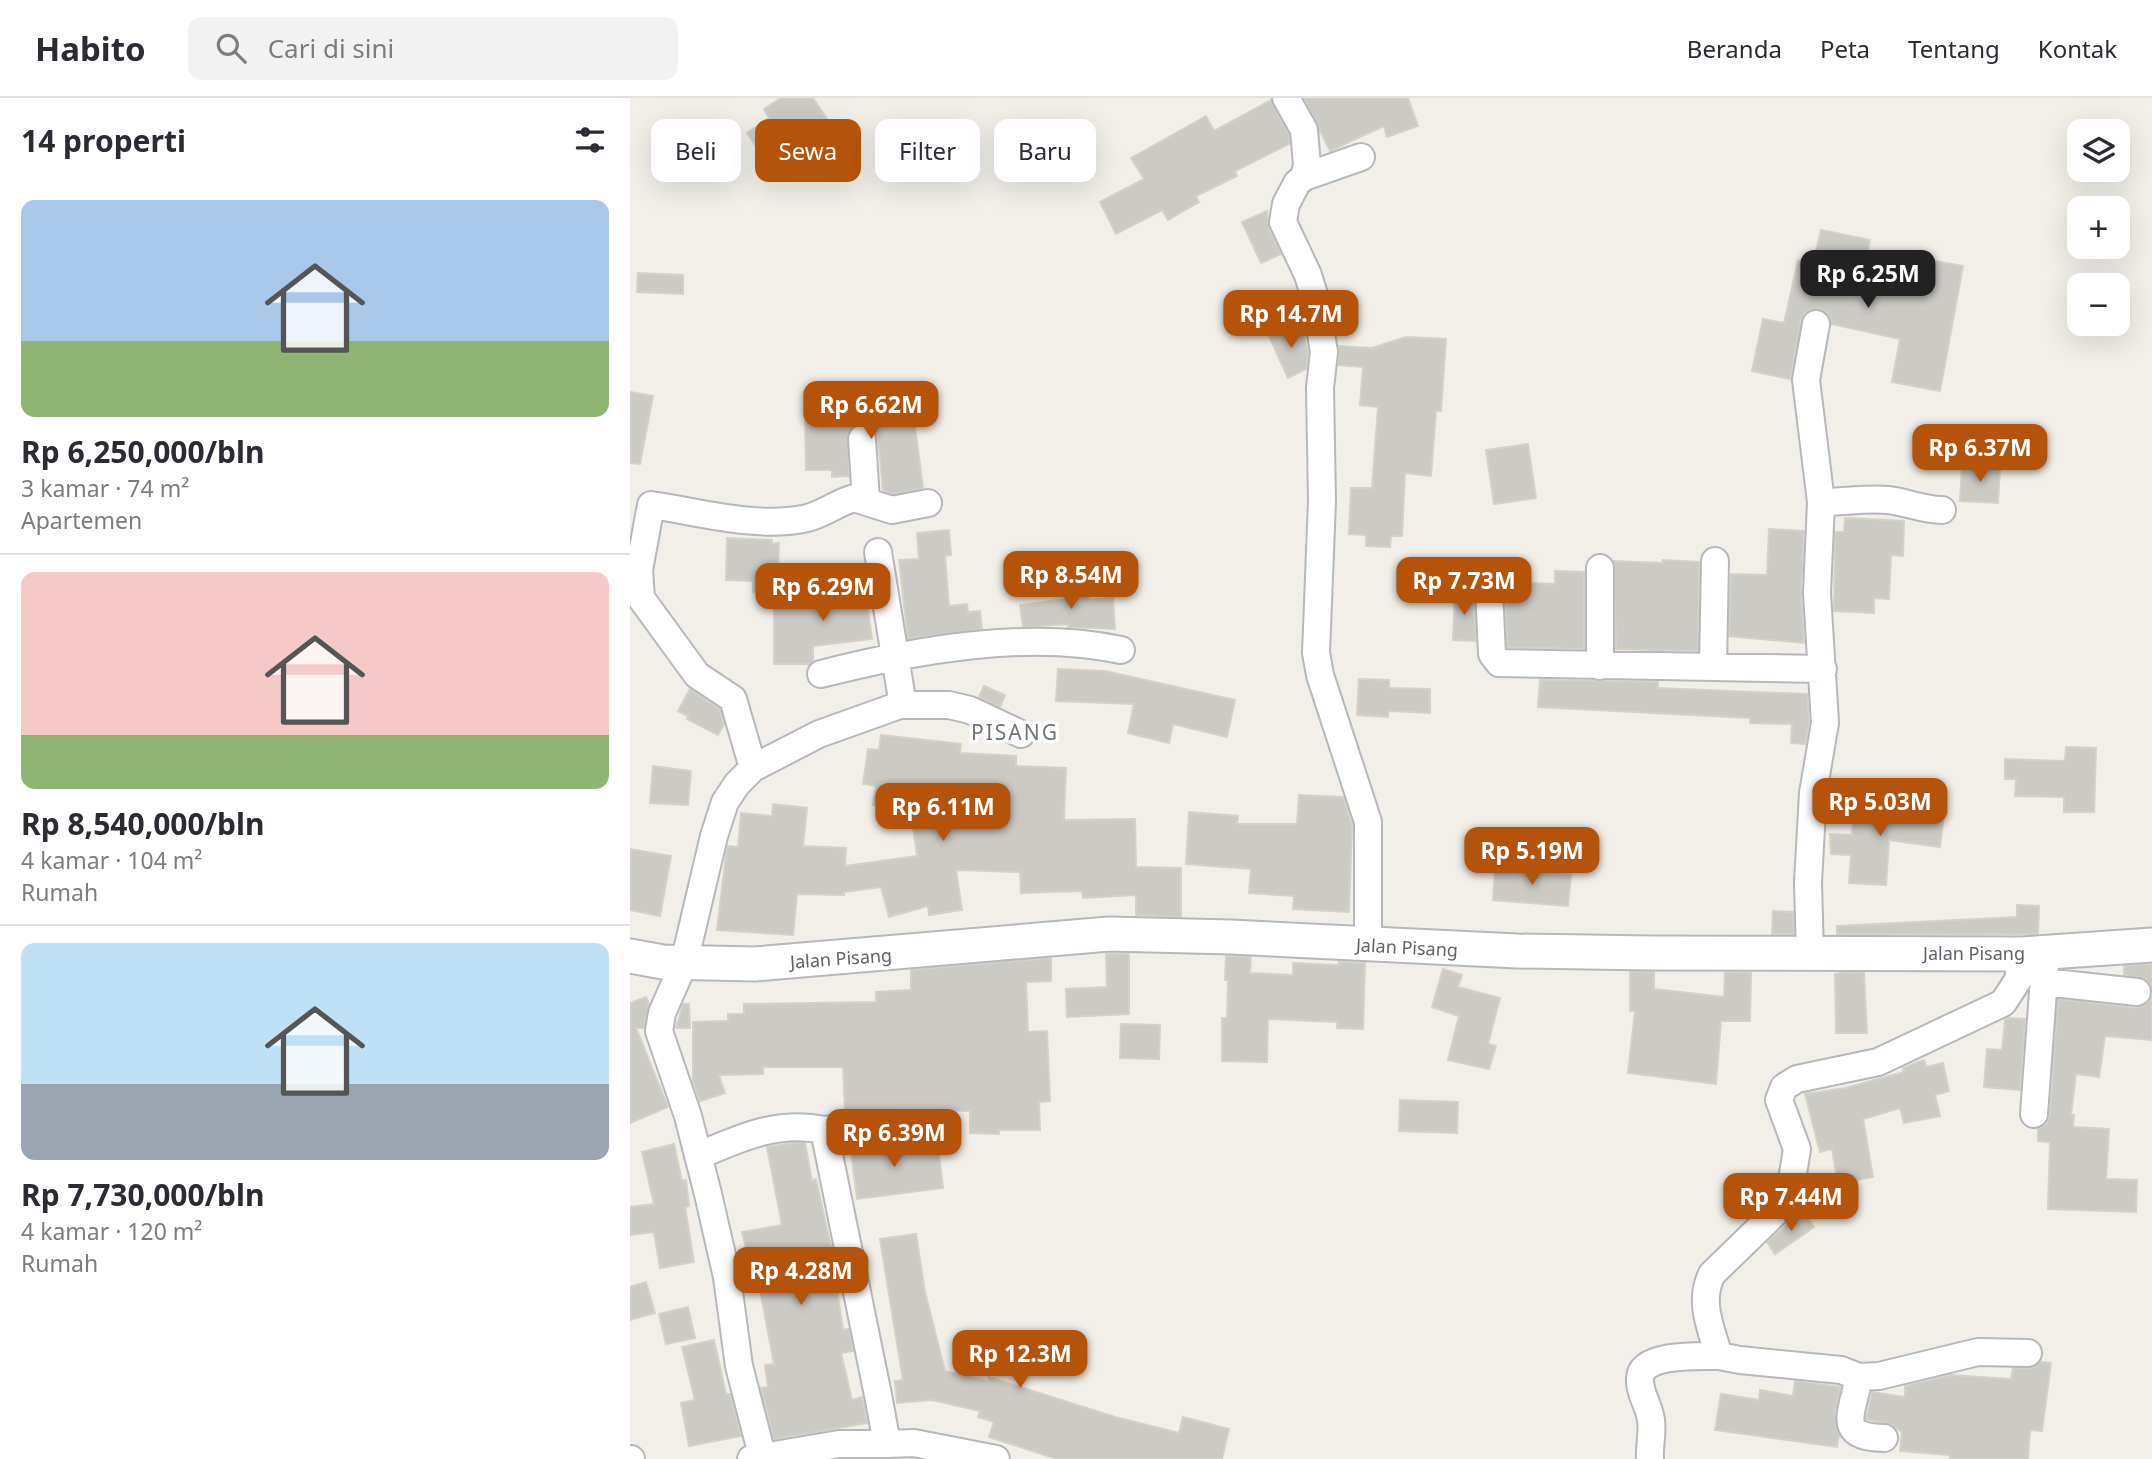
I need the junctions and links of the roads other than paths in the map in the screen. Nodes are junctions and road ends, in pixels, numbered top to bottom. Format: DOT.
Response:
graph roads {
  1 [pos="1286,98"];
  2 [pos="1361,158"];
  3 [pos="1304,177"];
  4 [pos="1816,324"];
  5 [pos="862,439"];
  6 [pos="866,500"];
  7 [pos="1821,502"];
  8 [pos="928,503"];
  9 [pos="640,504"];
  10 [pos="1942,510"];
  11 [pos="878,552"];
  12 [pos="1715,561"];
  13 [pos="1600,568"];
  14 [pos="1489,589"];
  15 [pos="1121,650"];
  16 [pos="895,659"];
  17 [pos="1600,666"];
  18 [pos="1713,667"];
  19 [pos="1823,669"];
  20 [pos="821,674"];
  21 [pos="901,699"];
  22 [pos="1021,734"];
  23 [pos="751,762"];
  24 [pos="1368,945"];
  25 [pos="2152,945"];
  26 [pos="1810,954"];
  27 [pos="630,956"];
  28 [pos="673,962"];
  29 [pos="2037,962"];
  30 [pos="2137,992"];
  31 [pos="2034,1114"];
  32 [pos="941,1126"];
  33 [pos="824,1130"];
  34 [pos="698,1156"];
  35 [pos="2028,1353"];
  36 [pos="1719,1356"];
  37 [pos="1859,1377"];
  38 [pos="1884,1438"];
  39 [pos="887,1444"];
  40 [pos="759,1458"];
  41 [pos="996,1459"];
  42 [pos="1650,1459"];
  1 -- 3 [label="street"];
  2 -- 3 [label="street"];
  3 -- 24 [label="street"];
  4 -- 7 [label="street"];
  5 -- 6 [label="street"];
  6 -- 8 [label="street"];
  6 -- 9 [label="street"];
  7 -- 10 [label="street"];
  7 -- 19 [label="street"];
  9 -- 23 [label="street"];
  11 -- 16 [label="street"];
  12 -- 18 [label="street"];
  13 -- 17 [label="street"];
  14 -- 17 [label="street"];
  15 -- 16 [label="street"];
  16 -- 20 [label="street"];
  16 -- 21 [label="street"];
  17 -- 18 [label="street"];
  18 -- 19 [label="street"];
  19 -- 26 [label="street"];
  21 -- 22 [label="street"];
  21 -- 23 [label="street"];
  23 -- 28 [label="street"];
  24 -- 26 [label="street, Jalan Pisang"];
  24 -- 28 [label="street, Jalan Pisang"];
  25 -- 29 [label="street, Jalan Pisang"];
  26 -- 29 [label="street, Jalan Pisang"];
  27 -- 28 [label="street, Jalan Pisang"];
  28 -- 34 [label="street"];
  29 -- 30 [label="street"];
  29 -- 31 [label="street"];
  29 -- 36 [label="street"];
  32 -- 33 [label="street"];
  33 -- 34 [label="street"];
  33 -- 39 [label="street"];
  34 -- 40 [label="street"];
  35 -- 37 [label="street"];
  36 -- 37 [label="street"];
  36 -- 42 [label="street"];
  37 -- 38 [label="street"];
  39 -- 40 [label="street"];
  39 -- 41 [label="street"];
}
